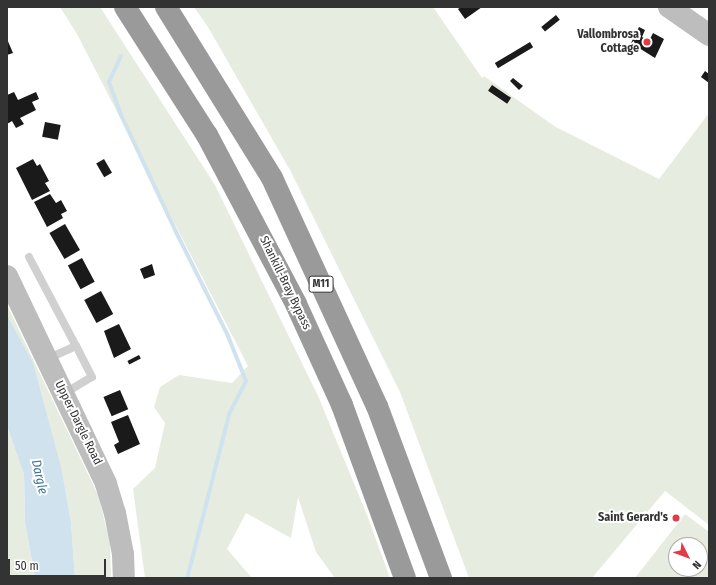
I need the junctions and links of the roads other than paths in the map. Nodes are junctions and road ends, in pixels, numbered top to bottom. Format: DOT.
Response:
graph roads {
  1 [pos="125,7"];
  2 [pos="166,7"];
  3 [pos="669,7"];
  4 [pos="709,35"];
  5 [pos="28,257"];
  6 [pos="7,276"];
  7 [pos="76,346"];
  8 [pos="46,360"];
  9 [pos="65,393"];
  10 [pos="124,578"];
  11 [pos="405,578"];
  12 [pos="441,578"];
  1 -- 11 [label="highway, Shankill-Bray Bypass / M11"];
  2 -- 12 [label="highway, M11"];
  3 -- 4 [label="main road"];
  5 -- 7 [label="lane"];
  6 -- 8 [label="main road, Upper Dargle Road"];
  7 -- 8 [label="lane"];
  7 -- 9 [label="lane"];
  8 -- 9 [label="main road, Upper Dargle Road"];
  9 -- 10 [label="main road, Upper Dargle Road"];
}
